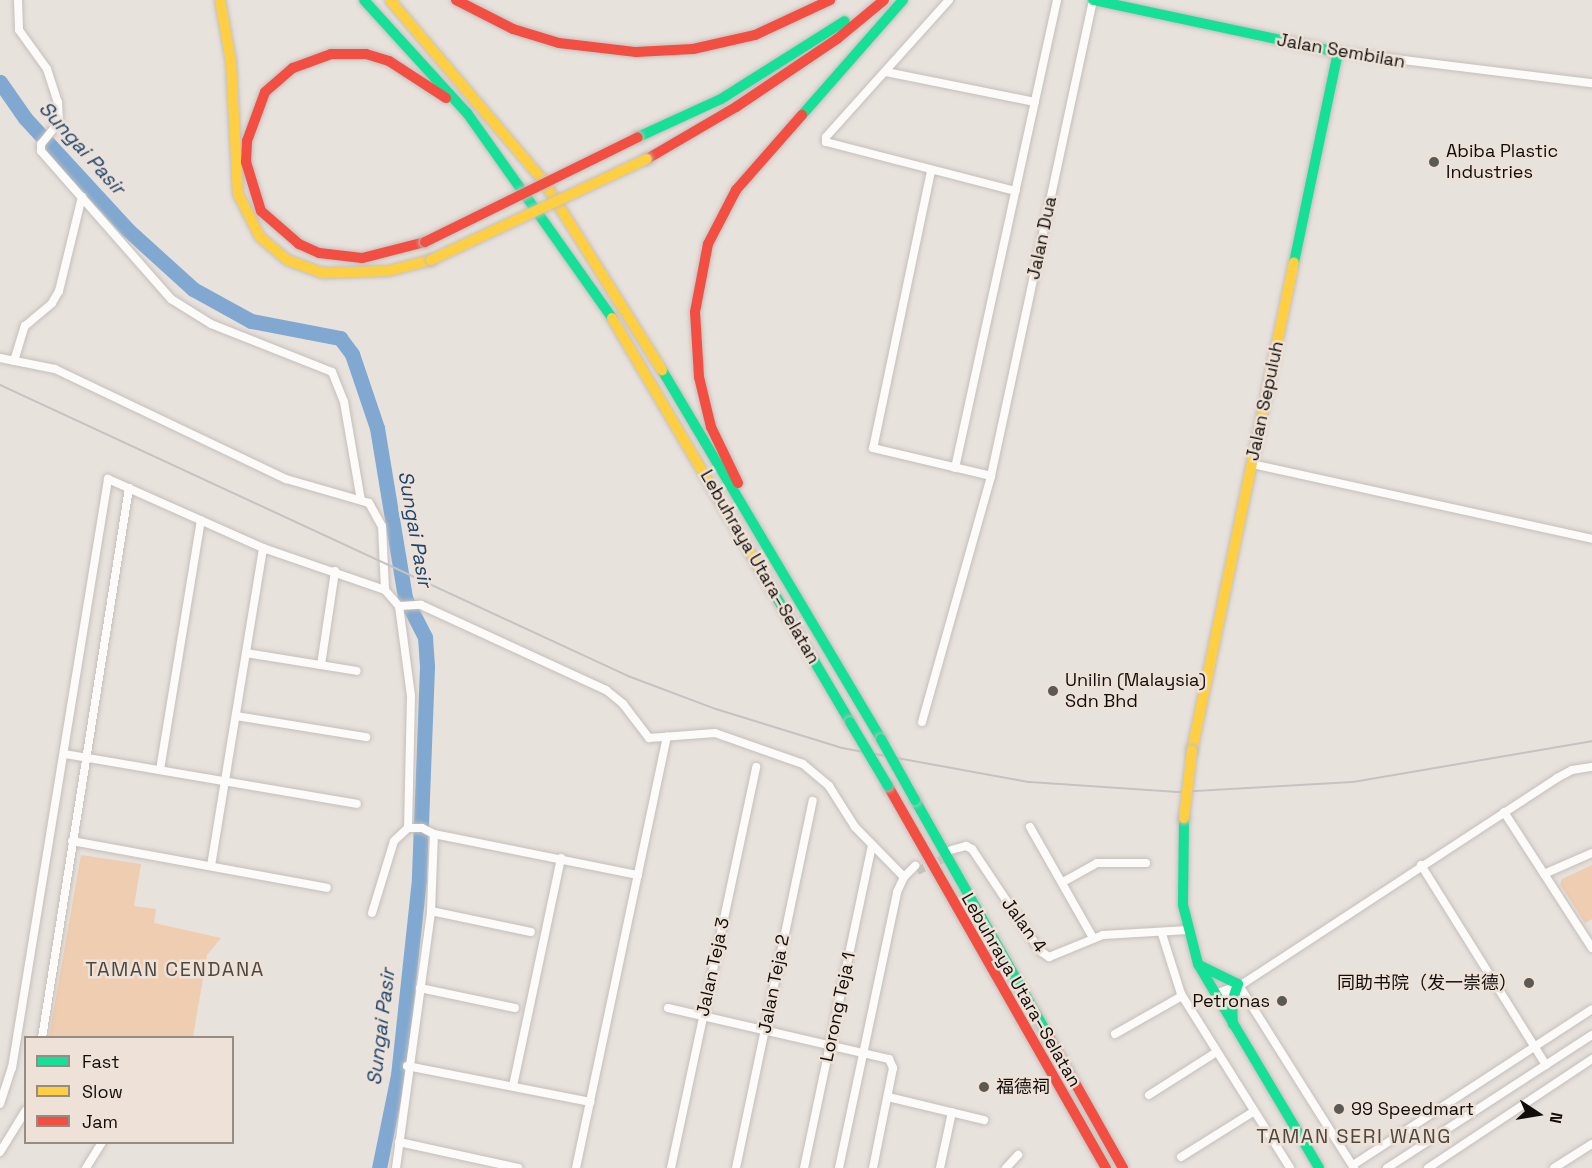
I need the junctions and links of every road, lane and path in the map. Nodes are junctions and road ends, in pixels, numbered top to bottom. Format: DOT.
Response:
graph roads {
  1 [pos="18,0"];
  2 [pos="220,0"];
  3 [pos="364,0"];
  4 [pos="390,0"];
  5 [pos="456,0"];
  6 [pos="830,0"];
  7 [pos="870,0"];
  8 [pos="884,0"];
  9 [pos="903,0"];
  10 [pos="949,0"];
  11 [pos="1057,0"];
  12 [pos="1093,1"];
  13 [pos="1338,52"];
  14 [pos="886,72"];
  15 [pos="1592,83"];
  16 [pos="1035,102"];
  17 [pos="467,113"];
  18 [pos="931,171"];
  19 [pos="1016,191"];
  20 [pos="82,197"];
  21 [pos="0,358"];
  22 [pos="14,362"];
  23 [pos="1252,464"];
  24 [pos="956,468"];
  25 [pos="991,476"];
  26 [pos="129,488"];
  27 [pos="361,500"];
  28 [pos="201,520"];
  29 [pos="1592,539"];
  30 [pos="263,548"];
  31 [pos="335,571"];
  32 [pos="385,590"];
  33 [pos="406,605"];
  34 [pos="246,653"];
  35 [pos="321,665"];
  36 [pos="357,671"];
  37 [pos="236,716"];
  38 [pos="871,722"];
  39 [pos="922,722"];
  40 [pos="667,737"];
  41 [pos="366,738"];
  42 [pos="65,754"];
  43 [pos="86,757"];
  44 [pos="756,767"];
  45 [pos="1592,767"];
  46 [pos="160,770"];
  47 [pos="225,781"];
  48 [pos="813,801"];
  49 [pos="357,804"];
  50 [pos="1504,812"];
  51 [pos="1030,827"];
  52 [pos="415,828"];
  53 [pos="434,834"];
  54 [pos="72,841"];
  55 [pos="872,845"];
  56 [pos="955,851"];
  57 [pos="1592,853"];
  58 [pos="561,858"];
  59 [pos="1146,863"];
  60 [pos="1421,865"];
  61 [pos="211,866"];
  62 [pos="638,874"];
  63 [pos="1544,874"];
  64 [pos="1063,882"];
  65 [pos="327,888"];
  66 [pos="431,911"];
  67 [pos="372,913"];
  68 [pos="1188,930"];
  69 [pos="531,932"];
  70 [pos="1162,933"];
  71 [pos="1093,938"];
  72 [pos="1592,948"];
  73 [pos="1198,964"];
  74 [pos="1236,985"];
  75 [pos="420,988"];
  76 [pos="1182,996"];
  77 [pos="1216,997"];
  78 [pos="515,1008"];
  79 [pos="668,1008"];
  80 [pos="1592,1009"];
  81 [pos="703,1016"];
  82 [pos="765,1030"];
  83 [pos="1234,1031"];
  84 [pos="1115,1034"];
  85 [pos="1592,1035"];
  86 [pos="42,1036"];
  87 [pos="21,1043"];
  88 [pos="830,1044"];
  89 [pos="1534,1046"];
  90 [pos="863,1051"];
  91 [pos="1215,1053"];
  92 [pos="1592,1059"];
  93 [pos="408,1065"];
  94 [pos="1546,1065"];
  95 [pos="513,1086"];
  96 [pos="1149,1095"];
  97 [pos="888,1097"];
  98 [pos="590,1102"];
  99 [pos="0,1104"];
  100 [pos="952,1112"];
  101 [pos="1253,1112"];
  102 [pos="24,1113"];
  103 [pos="984,1120"];
  104 [pos="399,1142"];
  105 [pos="101,1144"];
  106 [pos="1592,1144"];
  107 [pos="0,1152"];
  108 [pos="1018,1155"];
  109 [pos="1181,1157"];
  110 [pos="1353,1167"];
  111 [pos="86,1168"];
  112 [pos="396,1168"];
  113 [pos="518,1168"];
  114 [pos="576,1168"];
  115 [pos="671,1168"];
  116 [pos="736,1168"];
  117 [pos="804,1168"];
  118 [pos="839,1168"];
  119 [pos="873,1168"];
  120 [pos="940,1168"];
  121 [pos="1006,1168"];
  122 [pos="1106,1168"];
  123 [pos="1124,1168"];
  124 [pos="1290,1168"];
  125 [pos="1319,1168"];
  126 [pos="1387,1168"];
  127 [pos="1428,1168"];
  128 [pos="1554,1168"];
  1 -- 20 [label="street"];
  2 -- 8 [label="main road, bridge"];
  3 -- 17 [label="main road, Lebuhraya Utara–Selatan"];
  4 -- 38 [label="main road, Lebuhraya Utara–Selatan"];
  5 -- 6 [label="main road"];
  7 -- 17 [label="main road, bridge"];
  9 -- 38 [label="main road"];
  10 -- 14 [label="street"];
  11 -- 16 [label="street"];
  12 -- 13 [label="main road, Jalan Sembilan"];
  12 -- 25 [label="street, Jalan Dua"];
  13 -- 15 [label="street, Jalan Sembilan"];
  13 -- 23 [label="main road, Jalan Sepuluh"];
  14 -- 16 [label="street"];
  14 -- 18 [label="street"];
  16 -- 19 [label="street"];
  17 -- 122 [label="main road, Lebuhraya Utara–Selatan, bridge"];
  18 -- 19 [label="street"];
  18 -- 24 [label="street"];
  19 -- 24 [label="street"];
  20 -- 22 [label="street"];
  20 -- 27 [label="street"];
  21 -- 22 [label="street"];
  22 -- 27 [label="street"];
  23 -- 29 [label="street"];
  23 -- 68 [label="main road, Jalan Sepuluh, bridge"];
  24 -- 25 [label="street"];
  25 -- 39 [label="street, Jalan Dua"];
  26 -- 28 [label="street"];
  26 -- 42 [label="street"];
  26 -- 43 [label="street"];
  27 -- 32 [label="street"];
  28 -- 30 [label="street"];
  28 -- 46 [label="street"];
  30 -- 31 [label="street"];
  30 -- 34 [label="street"];
  31 -- 32 [label="street"];
  31 -- 35 [label="street"];
  32 -- 33 [label="street"];
  33 -- 40 [label="street"];
  33 -- 52 [label="street"];
  34 -- 35 [label="street"];
  34 -- 37 [label="street"];
  35 -- 36 [label="street"];
  37 -- 41 [label="street"];
  37 -- 47 [label="street"];
  38 -- 123 [label="main road, Lebuhraya Utara–Selatan, bridge"];
  40 -- 55 [label="street"];
  40 -- 62 [label="street"];
  42 -- 43 [label="street"];
  42 -- 87 [label="street"];
  43 -- 46 [label="street"];
  43 -- 54 [label="street"];
  44 -- 81 [label="street, Jalan Teja 3"];
  45 -- 50 [label="street"];
  46 -- 47 [label="street"];
  47 -- 49 [label="street"];
  47 -- 61 [label="street"];
  48 -- 82 [label="street, Jalan Teja 2"];
  50 -- 60 [label="street"];
  50 -- 63 [label="street"];
  51 -- 64 [label="street"];
  52 -- 53 [label="street"];
  52 -- 67 [label="street"];
  53 -- 58 [label="street"];
  53 -- 66 [label="street"];
  54 -- 61 [label="street"];
  54 -- 86 [label="street"];
  55 -- 88 [label="street, Lorong Teja 1"];
  55 -- 90 [label="street"];
  56 -- 71 [label="street, Jalan 4"];
  57 -- 63 [label="street"];
  58 -- 62 [label="street"];
  58 -- 95 [label="street"];
  59 -- 64 [label="street"];
  60 -- 74 [label="street"];
  60 -- 89 [label="street"];
  61 -- 65 [label="street"];
  62 -- 98 [label="street"];
  63 -- 72 [label="street"];
  64 -- 71 [label="street"];
  66 -- 69 [label="street"];
  66 -- 75 [label="street"];
  68 -- 70 [label="street, Jalan 4"];
  68 -- 73 [label="main road, Jalan Sepuluh"];
  70 -- 71 [label="street, Jalan 4"];
  70 -- 76 [label="street"];
  73 -- 74 [label="main road"];
  73 -- 77 [label="main road, Jalan Sepuluh"];
  74 -- 77 [label="street"];
  74 -- 83 [label="main road"];
  74 -- 110 [label="street"];
  75 -- 78 [label="street"];
  75 -- 93 [label="street"];
  76 -- 84 [label="street"];
  76 -- 91 [label="street"];
  77 -- 83 [label="main road, Jalan Sepuluh"];
  79 -- 81 [label="street"];
  80 -- 89 [label="street"];
  81 -- 82 [label="street"];
  81 -- 115 [label="street, Jalan Teja 3"];
  82 -- 88 [label="street"];
  82 -- 116 [label="street, Jalan Teja 2"];
  83 -- 125 [label="main road, Jalan Sepuluh"];
  85 -- 94 [label="street"];
  87 -- 99 [label="street"];
  88 -- 90 [label="street"];
  88 -- 117 [label="street, Lorong Teja 1"];
  89 -- 94 [label="street"];
  89 -- 110 [label="street"];
  90 -- 97 [label="street"];
  90 -- 118 [label="street"];
  91 -- 96 [label="street"];
  91 -- 101 [label="street"];
  92 -- 127 [label="street"];
  93 -- 95 [label="street"];
  93 -- 104 [label="street"];
  94 -- 126 [label="street"];
  95 -- 98 [label="street"];
  97 -- 100 [label="street"];
  97 -- 119 [label="street"];
  98 -- 114 [label="street"];
  100 -- 103 [label="street"];
  100 -- 120 [label="street"];
  101 -- 109 [label="street"];
  101 -- 124 [label="street"];
  102 -- 107 [label="street"];
  104 -- 112 [label="street"];
  104 -- 113 [label="street"];
  105 -- 111 [label="street"];
  106 -- 128 [label="street"];
  108 -- 121 [label="street"];
}
